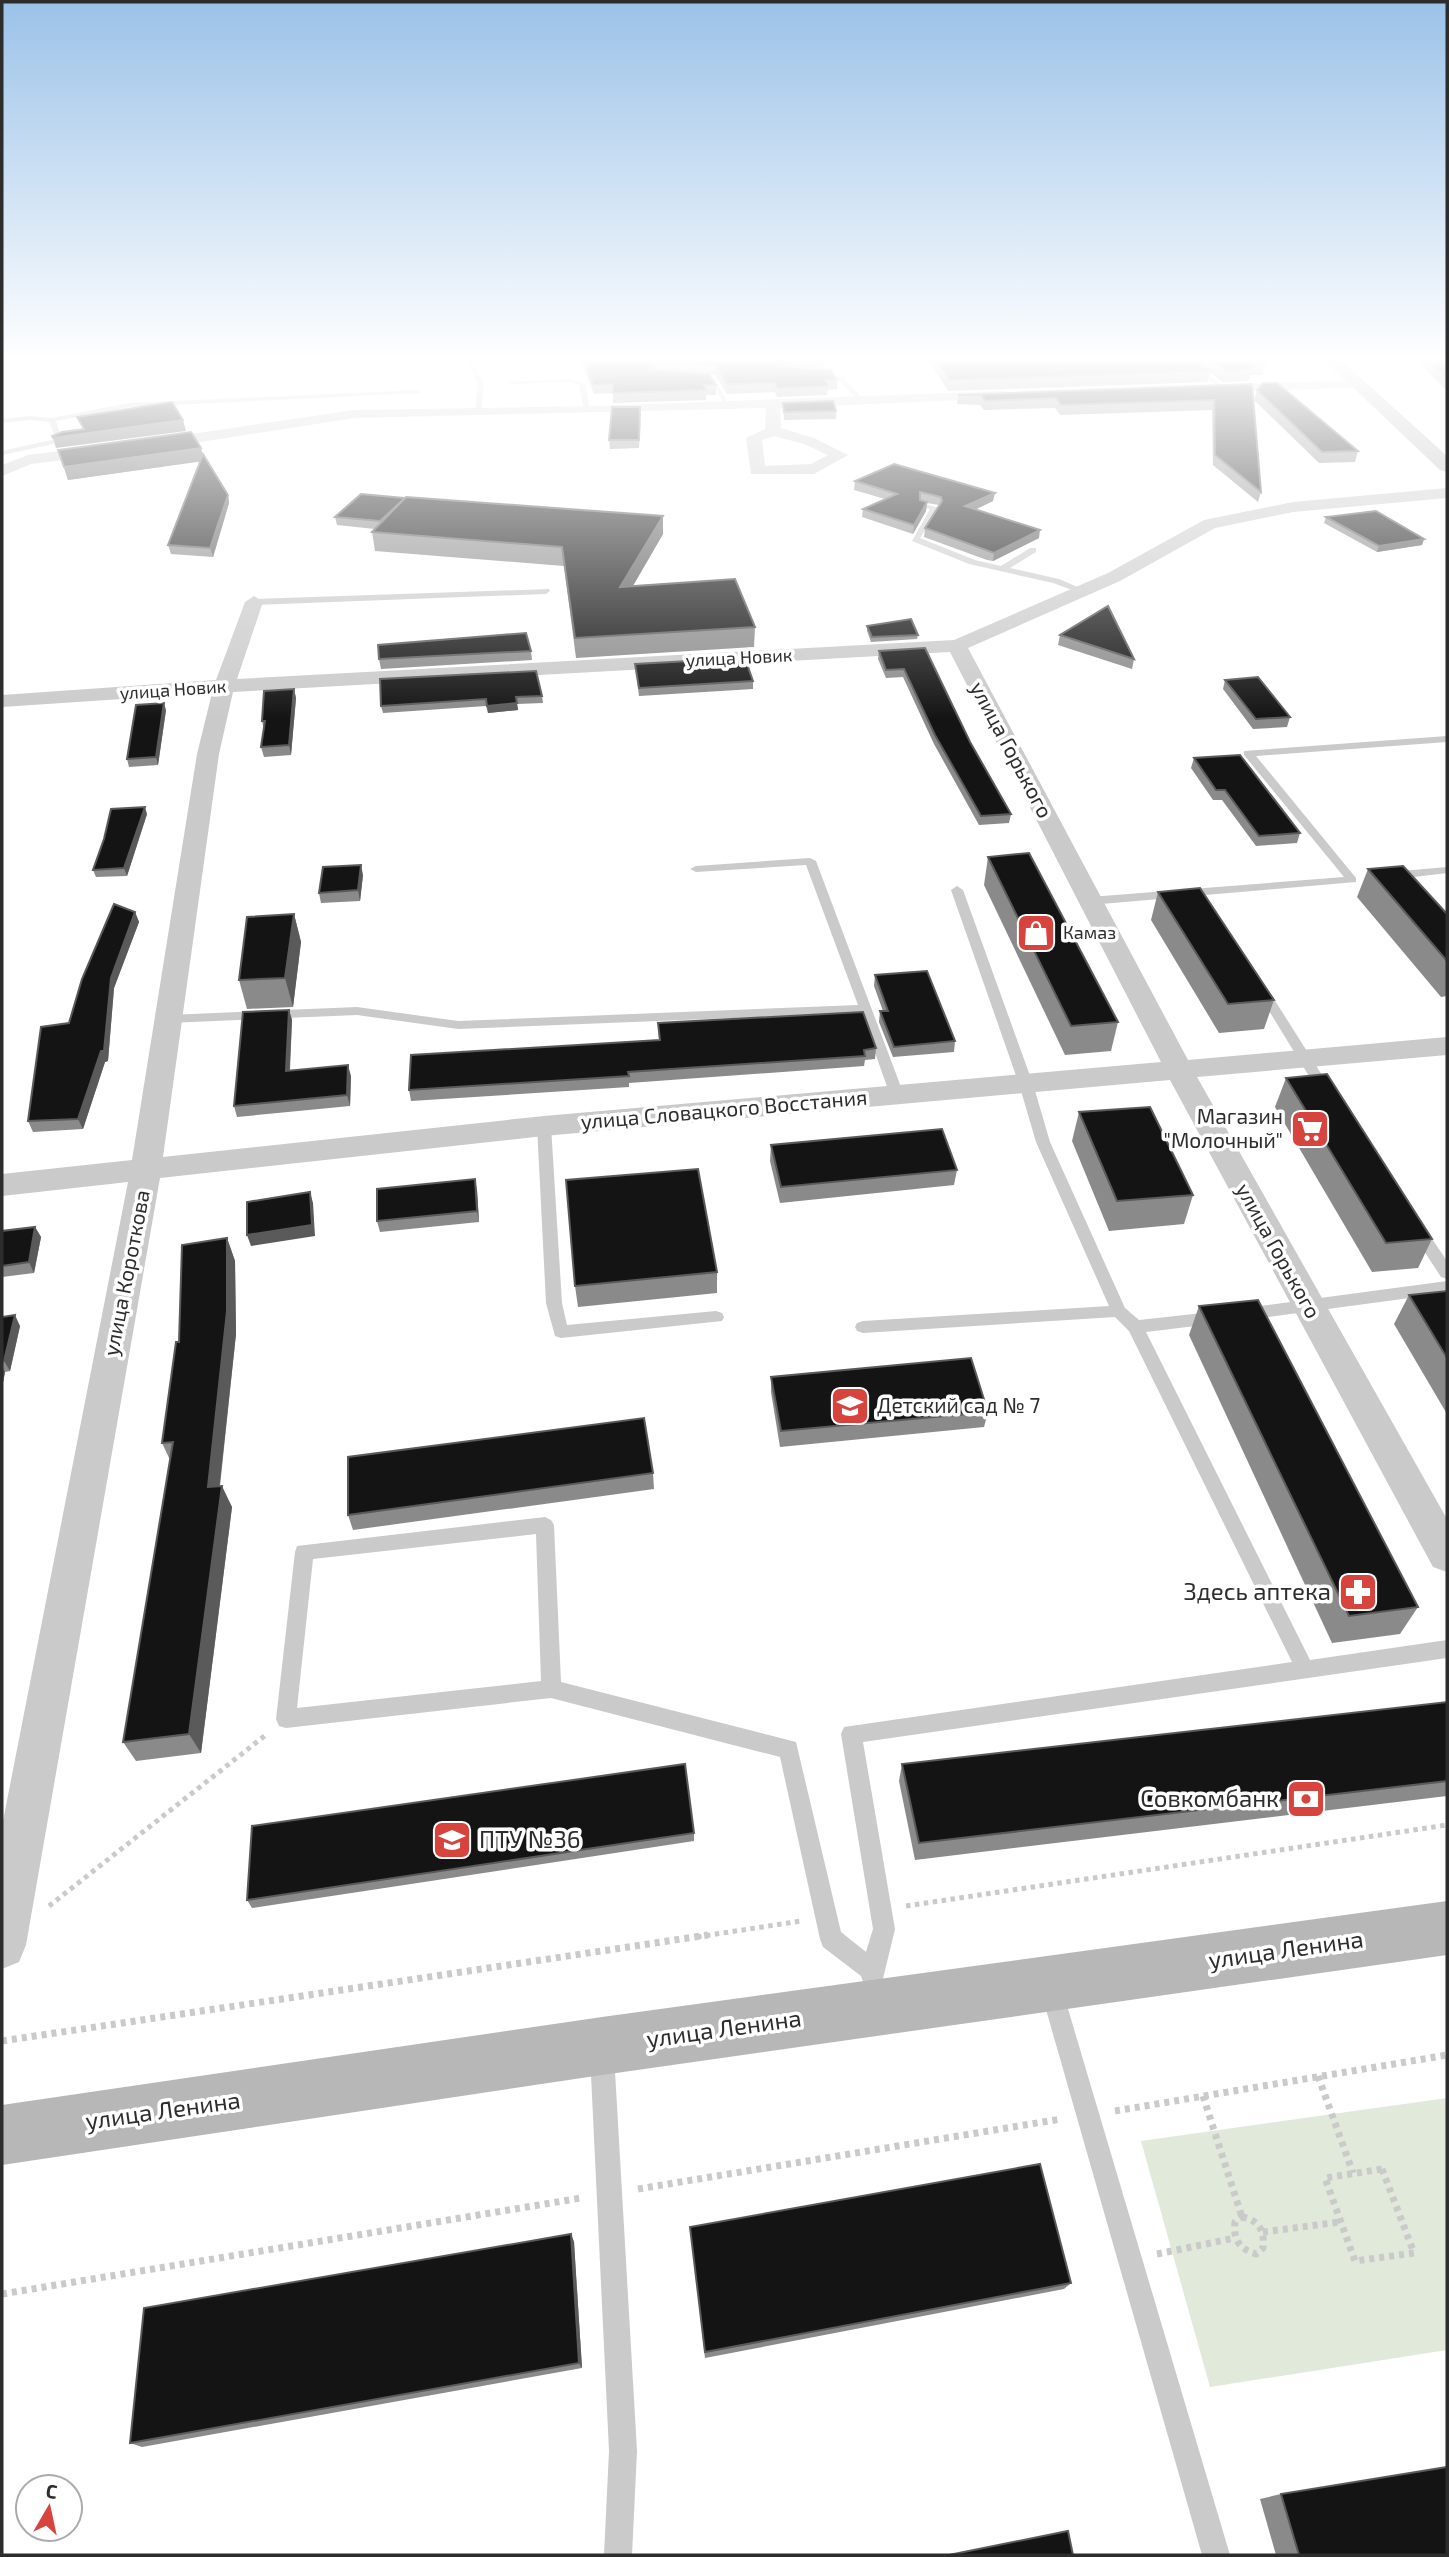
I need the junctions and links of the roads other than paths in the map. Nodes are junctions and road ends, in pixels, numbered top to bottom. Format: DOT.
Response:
graph roads {
  1 [pos="1447,493"];
  2 [pos="924,505"];
  3 [pos="1033,550"];
  4 [pos="1002,569"];
  5 [pos="546,591"];
  6 [pos="1083,591"];
  7 [pos="254,602"];
  8 [pos="957,646"];
  9 [pos="224,686"];
  10 [pos="2,701"];
  11 [pos="1447,739"];
  12 [pos="696,869"];
  13 [pos="1447,870"];
  14 [pos="1380,877"];
  15 [pos="1366,878"];
  16 [pos="1352,880"];
  17 [pos="957,890"];
  18 [pos="1090,901"];
  19 [pos="1253,975"];
  20 [pos="866,1009"];
  21 [pos="168,1019"];
  22 [pos="1447,1045"];
  23 [pos="1304,1059"];
  24 [pos="1179,1070"];
  25 [pos="1026,1084"];
  26 [pos="897,1095"];
  27 [pos="1334,1104"];
  28 [pos="544,1126"];
  29 [pos="146,1170"];
  30 [pos="2,1185"];
  31 [pos="1409,1217"];
  32 [pos="1447,1273"];
  33 [pos="1447,1287"];
  34 [pos="1308,1306"];
  35 [pos="1119,1311"];
  36 [pos="716,1317"];
  37 [pos="863,1327"];
  38 [pos="1135,1327"];
  39 [pos="1447,1555"];
  40 [pos="1447,1649"];
  41 [pos="1305,1668"];
  42 [pos="551,1689"];
  43 [pos="1447,1928"];
  44 [pos="2,1944"];
  45 [pos="1050,1983"];
  46 [pos="874,1989"];
  47 [pos="602,2046"];
  48 [pos="2,2135"];
  49 [pos="610,2194"];
  50 [pos="618,2555"];
  51 [pos="1216,2555"];
  1 -- 6 [label="street, улица Новик"];
  2 -- 4 [label="lane"];
  3 -- 4 [label="lane"];
  4 -- 6 [label="lane"];
  5 -- 7 [label="lane"];
  6 -- 8 [label="street, улица Новик"];
  7 -- 9 [label="street, улица Короткова"];
  8 -- 9 [label="street, улица Новик"];
  8 -- 18 [label="street, улица Горького"];
  9 -- 10 [label="street, улица Новик"];
  9 -- 21 [label="street, улица Короткова"];
  11 -- 16 [label="lane"];
  12 -- 20 [label="lane"];
  13 -- 14 [label="lane"];
  15 -- 16 [label="lane"];
  16 -- 18 [label="lane"];
  17 -- 25 [label="lane"];
  18 -- 24 [label="street, улица Горького"];
  19 -- 23 [label="lane"];
  20 -- 21 [label="lane"];
  20 -- 26 [label="lane"];
  21 -- 29 [label="street, улица Короткова"];
  22 -- 23 [label="street, улица Словацкого Восстания"];
  23 -- 24 [label="street, улица Словацкого Восстания"];
  23 -- 27 [label="lane"];
  24 -- 25 [label="street, улица Словацкого Восстания"];
  24 -- 34 [label="street, улица Горького"];
  25 -- 26 [label="street, улица Словацкого Восстания"];
  25 -- 35 [label="lane"];
  26 -- 28 [label="street, улица Словацкого Восстания"];
  28 -- 29 [label="street, улица Словацкого Восстания"];
  28 -- 36 [label="lane"];
  29 -- 30 [label="street, улица Словацкого Восстания"];
  29 -- 44 [label="street, улица Короткова"];
  31 -- 32 [label="lane"];
  33 -- 34 [label="lane"];
  34 -- 38 [label="lane"];
  34 -- 39 [label="street, улица Горького"];
  35 -- 37 [label="lane"];
  35 -- 38 [label="lane"];
  38 -- 41 [label="lane"];
  40 -- 41 [label="lane"];
  41 -- 46 [label="lane"];
  42 -- 42 [label="lane"];
  42 -- 46 [label="lane"];
  43 -- 45 [label="main road, улица Ленина"];
  45 -- 46 [label="main road, улица Ленина"];
  45 -- 51 [label="lane"];
  46 -- 47 [label="main road, улица Ленина"];
  47 -- 48 [label="main road, улица Ленина"];
  47 -- 49 [label="lane"];
  49 -- 50 [label="lane"];
}
